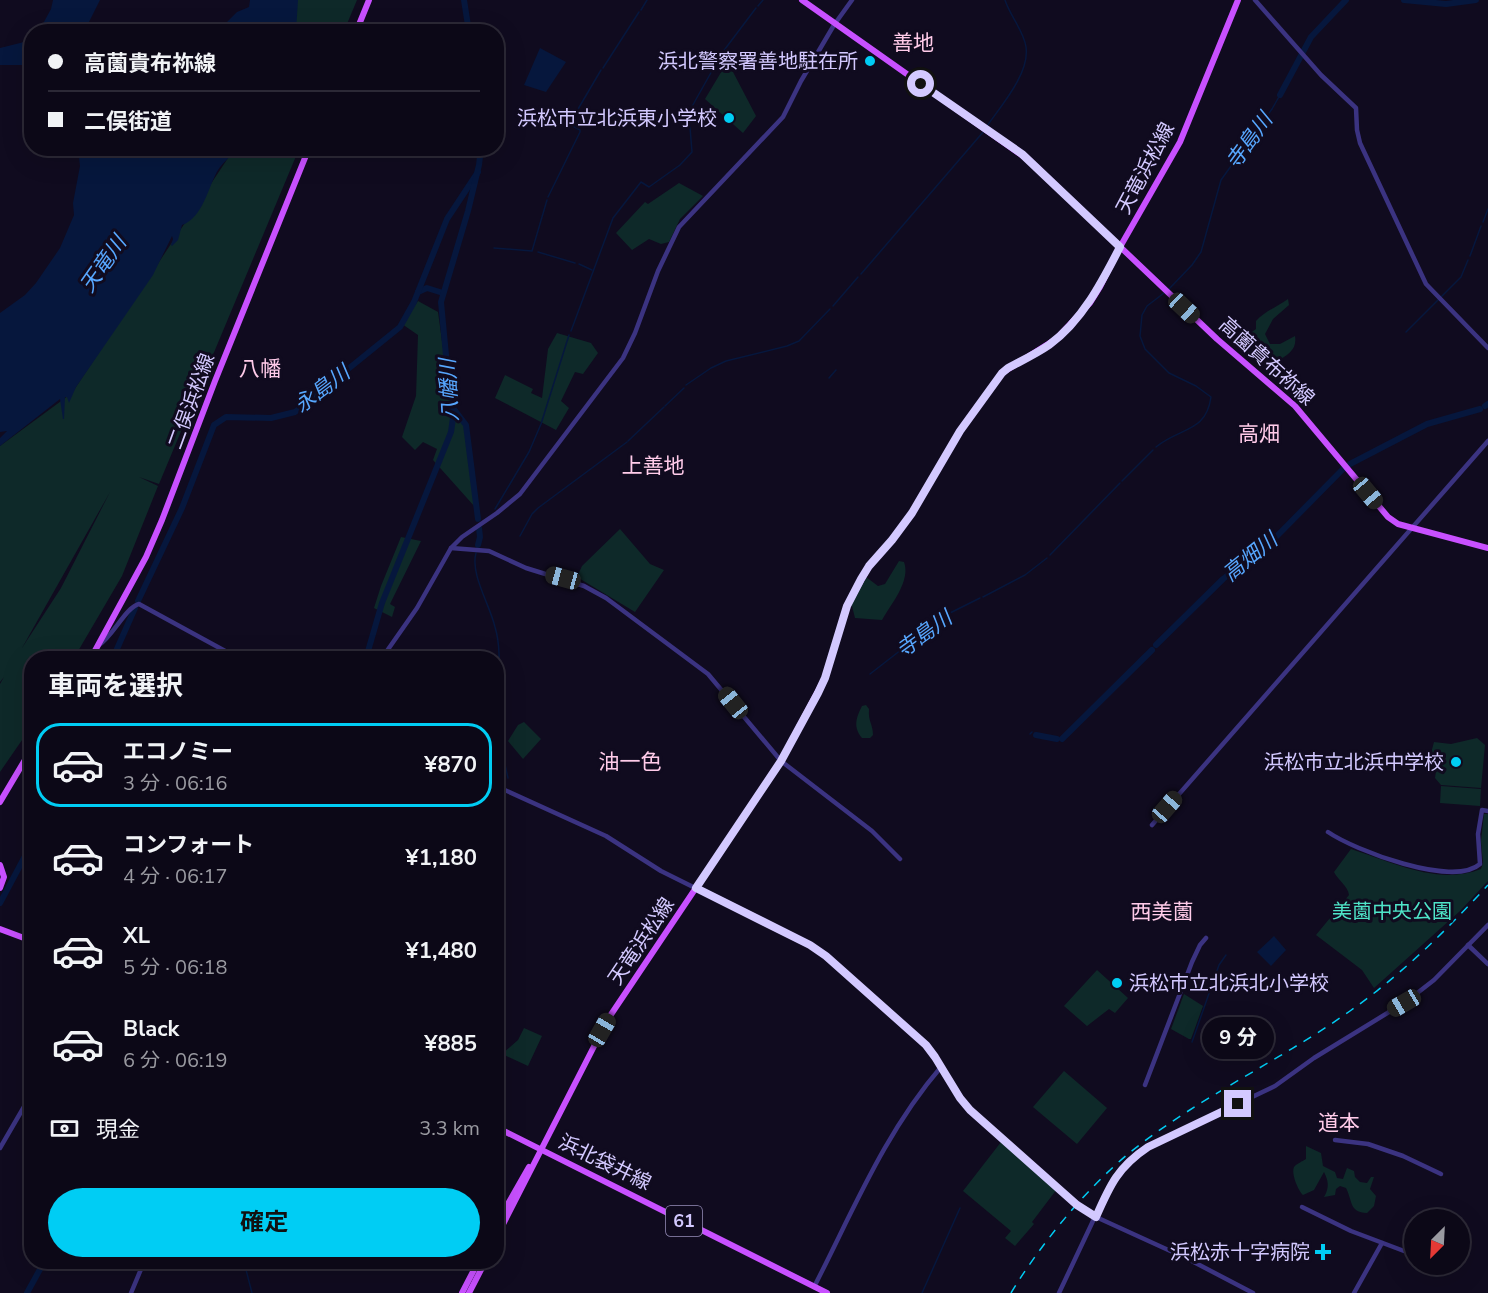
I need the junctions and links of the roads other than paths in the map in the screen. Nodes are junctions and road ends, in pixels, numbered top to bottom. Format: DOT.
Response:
graph roads {
  1 [pos="369,0"];
  2 [pos="802,0"];
  3 [pos="852,0"];
  4 [pos="1238,0"];
  5 [pos="1254,0"];
  6 [pos="359,24"];
  7 [pos="834,25"];
  8 [pos="306,156"];
  9 [pos="1120,247"];
  10 [pos="1488,348"];
  11 [pos="1488,441"];
  12 [pos="1412,528"];
  13 [pos="451,548"];
  14 [pos="1488,548"];
  15 [pos="99,645"];
  16 [pos="95,651"];
  17 [pos="225,651"];
  18 [pos="387,651"];
  19 [pos="781,761"];
  20 [pos="24,762"];
  21 [pos="504,790"];
  22 [pos="0,802"];
  23 [pos="1488,811"];
  24 [pos="1152,825"];
  25 [pos="1328,832"];
  26 [pos="900,860"];
  27 [pos="0,865"];
  28 [pos="0,888"];
  29 [pos="696,888"];
  30 [pos="1488,925"];
  31 [pos="0,929"];
  32 [pos="24,937"];
  33 [pos="1206,938"];
  34 [pos="1468,945"];
  35 [pos="1488,963"];
  36 [pos="941,1067"];
  37 [pos="1145,1085"];
  38 [pos="24,1107"];
  39 [pos="504,1131"];
  40 [pos="1335,1140"];
  41 [pos="0,1148"];
  42 [pos="541,1149"];
  43 [pos="1441,1174"];
  44 [pos="1302,1207"];
  45 [pos="504,1211"];
  46 [pos="1096,1217"];
  47 [pos="504,1222"];
  48 [pos="1382,1243"];
  49 [pos="1404,1251"];
  50 [pos="141,1269"];
  51 [pos="474,1269"];
  52 [pos="481,1269"];
  53 [pos="814,1287"];
  54 [pos="131,1293"];
  55 [pos="462,1293"];
  56 [pos="469,1293"];
  57 [pos="827,1293"];
  58 [pos="1059,1293"];
  59 [pos="1253,1293"];
  60 [pos="1354,1293"];
  1 -- 6 [label="main road"];
  2 -- 7 [label="main road, 高薗貴布祢線"];
  3 -- 7 [label="street"];
  4 -- 9 [label="main road, 天竜浜松線"];
  5 -- 10 [label="street"];
  7 -- 9 [label="main road, 高薗貴布祢線"];
  7 -- 13 [label="street"];
  8 -- 15 [label="main road, 二俣浜松線"];
  9 -- 12 [label="main road, 高薗貴布祢線"];
  9 -- 19 [label="main road, 天竜浜松線"];
  11 -- 12 [label="street"];
  12 -- 14 [label="main road, 高薗貴布祢線"];
  12 -- 24 [label="street"];
  13 -- 18 [label="street"];
  13 -- 19 [label="street"];
  15 -- 16 [label="main road, 二俣浜松線"];
  15 -- 17 [label="street"];
  19 -- 26 [label="street"];
  19 -- 29 [label="main road, 天竜浜松線"];
  20 -- 22 [label="main road"];
  21 -- 29 [label="street"];
  23 -- 25 [label="street"];
  27 -- 28 [label="main road"];
  29 -- 36 [label="street"];
  29 -- 42 [label="main road, 天竜浜松線"];
  30 -- 34 [label="street"];
  31 -- 32 [label="main road"];
  33 -- 37 [label="street"];
  34 -- 35 [label="street"];
  34 -- 46 [label="street"];
  36 -- 46 [label="street"];
  36 -- 53 [label="street"];
  38 -- 41 [label="street"];
  39 -- 42 [label="main road, 浜北袋井線 / 61"];
  40 -- 43 [label="street"];
  42 -- 45 [label="main road, 天竜浜松線"];
  42 -- 47 [label="main road, 天竜浜松線"];
  42 -- 53 [label="main road, 浜北袋井線 / 61"];
  44 -- 48 [label="street"];
  46 -- 58 [label="street"];
  46 -- 59 [label="street"];
  48 -- 49 [label="street"];
  48 -- 60 [label="street"];
  50 -- 54 [label="street"];
  51 -- 55 [label="main road"];
  52 -- 56 [label="main road"];
  53 -- 57 [label="main road, 浜北袋井線 / 61"];
}
